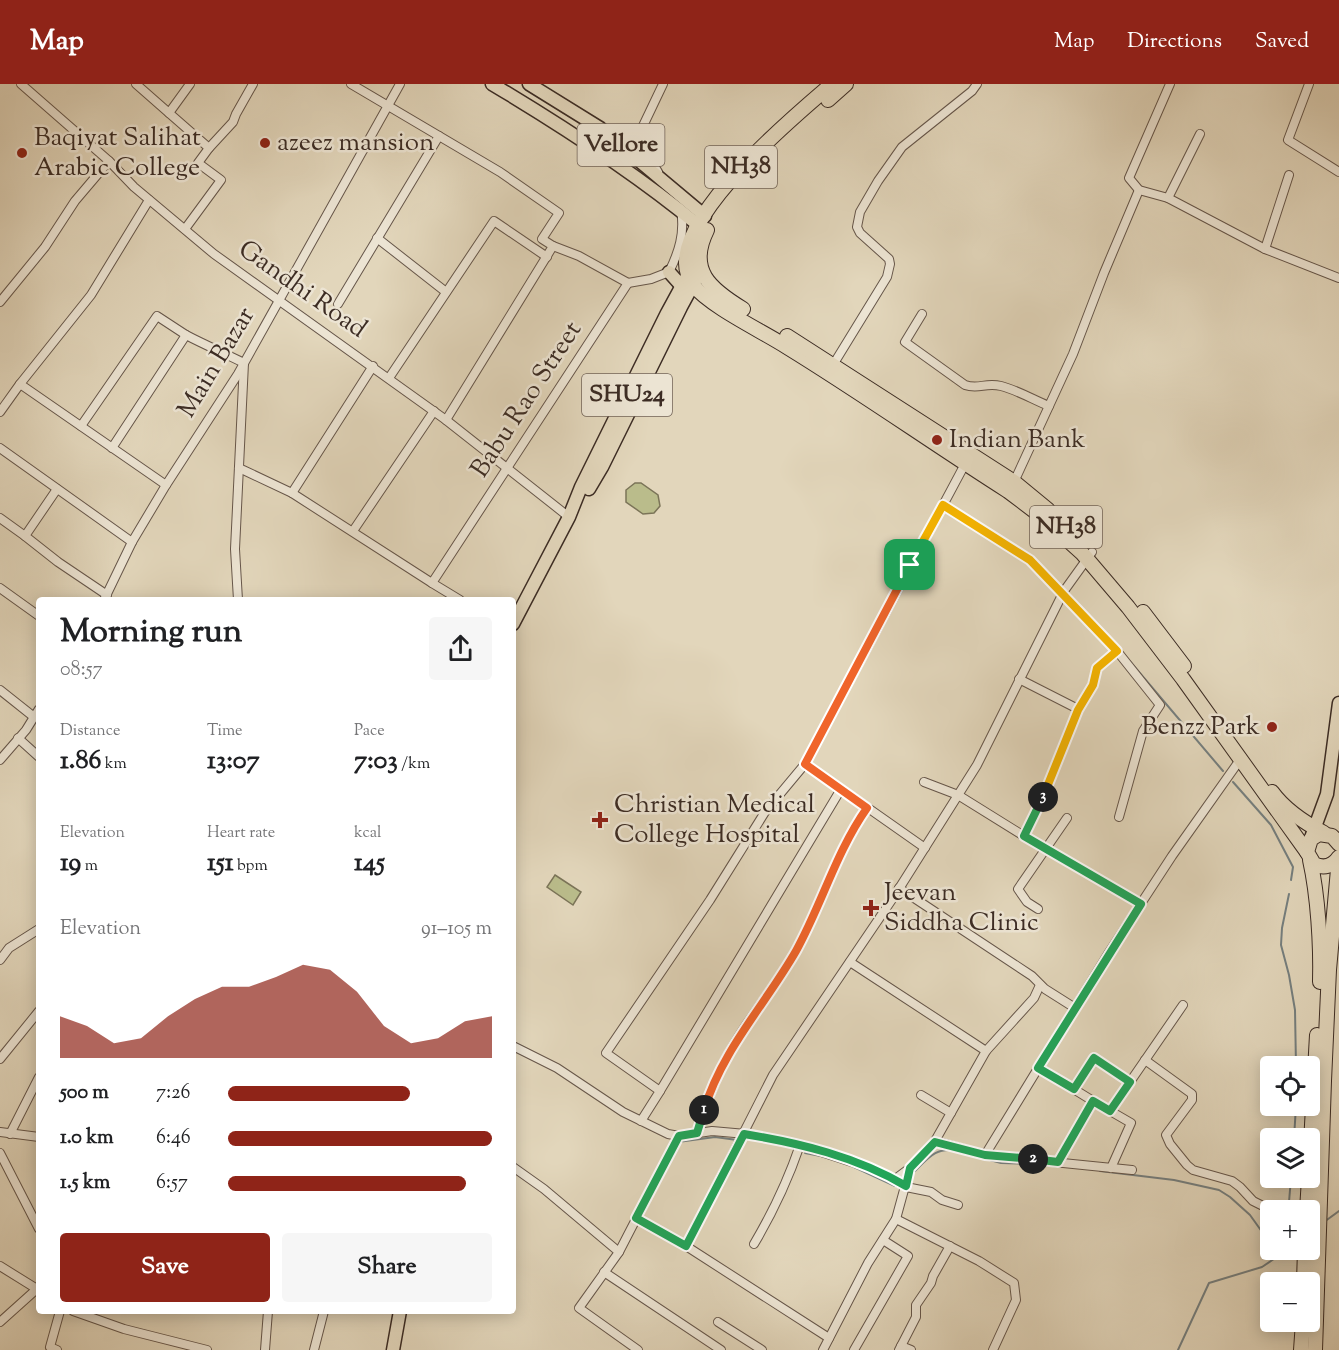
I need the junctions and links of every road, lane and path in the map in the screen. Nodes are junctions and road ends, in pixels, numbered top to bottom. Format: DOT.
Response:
graph roads {
  1 [pos="22,84"];
  2 [pos="136,84"];
  3 [pos="190,84"];
  4 [pos="253,84"];
  5 [pos="351,84"];
  6 [pos="400,84"];
  7 [pos="492,84"];
  8 [pos="529,84"];
  9 [pos="663,84"];
  10 [pos="832,84"];
  11 [pos="846,84"];
  12 [pos="977,84"];
  13 [pos="1170,84"];
  14 [pos="1309,84"];
  15 [pos="388,106"];
  16 [pos="170,113"];
  17 [pos="1200,134"];
  18 [pos="439,136"];
  19 [pos="209,148"];
  20 [pos="109,162"];
  21 [pos="1339,172"];
  22 [pos="1289,175"];
  23 [pos="663,180"];
  24 [pos="1139,190"];
  25 [pos="1168,198"];
  26 [pos="149,200"];
  27 [pos="682,211"];
  28 [pos="702,220"];
  29 [pos="185,230"];
  30 [pos="377,238"];
  31 [pos="554,246"];
  32 [pos="1265,249"];
  33 [pos="547,257"];
  34 [pos="669,272"];
  35 [pos="692,277"];
  36 [pos="1339,278"];
  37 [pos="628,283"];
  38 [pos="446,292"];
  39 [pos="280,299"];
  40 [pos="0,302"];
  41 [pos="338,304"];
  42 [pos="922,314"];
  43 [pos="186,334"];
  44 [pos="244,363"];
  45 [pos="833,364"];
  46 [pos="373,366"];
  47 [pos="389,378"];
  48 [pos="20,384"];
  49 [pos="1049,406"];
  50 [pos="434,411"];
  51 [pos="0,412"];
  52 [pos="446,420"];
  53 [pos="81,426"];
  54 [pos="0,448"];
  55 [pos="112,448"];
  56 [pos="965,464"];
  57 [pos="239,468"];
  58 [pos="509,468"];
  59 [pos="1014,482"];
  60 [pos="166,485"];
  61 [pos="57,489"];
  62 [pos="291,493"];
  63 [pos="943,505"];
  64 [pos="569,517"];
  65 [pos="0,518"];
  66 [pos="353,531"];
  67 [pos="25,536"];
  68 [pos="132,542"];
  69 [pos="1090,556"];
  70 [pos="432,583"];
  71 [pos="0,588"];
  72 [pos="1062,595"];
  73 [pos="106,597"];
  74 [pos="238,597"];
  75 [pos="455,597"];
  76 [pos="36,614"];
  77 [pos="516,618"];
  78 [pos="1117,651"];
  79 [pos="1019,679"];
  80 [pos="0,690"];
  81 [pos="1339,703"];
  82 [pos="1078,710"];
  83 [pos="36,712"];
  84 [pos="36,714"];
  85 [pos="18,738"];
  86 [pos="36,754"];
  87 [pos="1,755"];
  88 [pos="1242,756"];
  89 [pos="805,764"];
  90 [pos="924,782"];
  91 [pos="841,789"];
  92 [pos="958,795"];
  93 [pos="867,808"];
  94 [pos="1119,817"];
  95 [pos="1067,818"];
  96 [pos="1339,835"];
  97 [pos="1024,836"];
  98 [pos="1313,843"];
  99 [pos="1339,843"];
  100 [pos="925,848"];
  101 [pos="1046,849"];
  102 [pos="1339,857"];
  103 [pos="899,888"];
  104 [pos="1141,904"];
  105 [pos="1338,905"];
  106 [pos="1038,909"];
  107 [pos="36,931"];
  108 [pos="0,960"];
  109 [pos="850,962"];
  110 [pos="1040,985"];
  111 [pos="1183,1005"];
  112 [pos="1075,1008"];
  113 [pos="36,1015"];
  114 [pos="516,1048"];
  115 [pos="986,1051"];
  116 [pos="0,1059"];
  117 [pos="1145,1060"];
  118 [pos="1038,1068"];
  119 [pos="1130,1082"];
  120 [pos="36,1083"];
  121 [pos="1074,1089"];
  122 [pos="660,1091"];
  123 [pos="921,1095"];
  124 [pos="1093,1101"];
  125 [pos="1110,1111"];
  126 [pos="951,1113"];
  127 [pos="641,1121"];
  128 [pos="1312,1128"];
  129 [pos="0,1132"];
  130 [pos="697,1133"];
  131 [pos="10,1134"];
  132 [pos="744,1134"];
  133 [pos="679,1136"];
  134 [pos="36,1137"];
  135 [pos="935,1142"];
  136 [pos="800,1145"];
  137 [pos="0,1153"];
  138 [pos="985,1155"];
  139 [pos="1058,1162"];
  140 [pos="910,1168"];
  141 [pos="1111,1168"];
  142 [pos="516,1169"];
  143 [pos="1132,1170"];
  144 [pos="894,1180"];
  145 [pos="906,1186"];
  146 [pos="1314,1200"];
  147 [pos="958,1205"];
  148 [pos="1260,1205"];
  149 [pos="636,1218"];
  150 [pos="896,1219"];
  151 [pos="36,1223"];
  152 [pos="883,1240"];
  153 [pos="754,1244"];
  154 [pos="686,1246"];
  155 [pos="950,1246"];
  156 [pos="619,1252"];
  157 [pos="0,1266"];
  158 [pos="604,1272"];
  159 [pos="36,1287"];
  160 [pos="36,1290"];
  161 [pos="59,1314"];
  162 [pos="82,1314"];
  163 [pos="268,1314"];
  164 [pos="323,1314"];
  165 [pos="399,1314"];
  166 [pos="0,1322"];
  167 [pos="718,1322"];
  168 [pos="1302,1332"];
  169 [pos="1313,1332"];
  170 [pos="829,1338"];
  171 [pos="626,1347"];
  172 [pos="900,1348"];
  173 [pos="52,1349"];
  174 [pos="207,1350"];
  175 [pos="265,1350"];
  176 [pos="314,1350"];
  177 [pos="393,1350"];
  178 [pos="638,1350"];
  179 [pos="721,1350"];
  180 [pos="762,1350"];
  181 [pos="822,1350"];
  182 [pos="854,1350"];
  183 [pos="911,1350"];
  184 [pos="993,1350"];
  185 [pos="1302,1350"];
  186 [pos="1315,1350"];
  1 -- 20 [label="street, Gandhi Road"];
  2 -- 16 [label="street"];
  3 -- 16 [label="street"];
  4 -- 19 [label="street"];
  5 -- 15 [label="street"];
  6 -- 15 [label="street, Main Bazar"];
  7 -- 27 [label="main road"];
  8 -- 23 [label="main road, Vellore"];
  9 -- 23 [label="street"];
  10 -- 28 [label="highway, NH38"];
  11 -- 35 [label="highway, NH38"];
  12 -- 45 [label="street"];
  13 -- 24 [label="street"];
  14 -- 21 [label="street"];
  15 -- 18 [label="street"];
  15 -- 39 [label="street, Main Bazar"];
  16 -- 19 [label="street"];
  17 -- 25 [label="street"];
  18 -- 30 [label="street"];
  18 -- 31 [label="street"];
  19 -- 29 [label="street"];
  20 -- 26 [label="street, Gandhi Road"];
  20 -- 40 [label="street"];
  22 -- 32 [label="street"];
  23 -- 27 [label="street"];
  23 -- 28 [label="main road, Vellore"];
  24 -- 25 [label="street"];
  24 -- 49 [label="street"];
  25 -- 32 [label="street"];
  26 -- 29 [label="street, Gandhi Road"];
  26 -- 48 [label="street"];
  27 -- 28 [label="main road"];
  27 -- 34 [label="street"];
  28 -- 35 [label="highway, NH38"];
  29 -- 39 [label="street, Gandhi Road"];
  30 -- 38 [label="street"];
  30 -- 41 [label="street"];
  31 -- 33 [label="street"];
  31 -- 37 [label="street"];
  32 -- 36 [label="street"];
  33 -- 38 [label="street"];
  33 -- 52 [label="street"];
  34 -- 35 [label="main road"];
  34 -- 37 [label="street"];
  35 -- 45 [label="highway, NH38"];
  35 -- 56 [label="highway, NH38"];
  35 -- 64 [label="main road, SHU24"];
  37 -- 58 [label="street, Babu Rao Street"];
  38 -- 47 [label="street"];
  39 -- 44 [label="street, Main Bazar"];
  39 -- 46 [label="street, Gandhi Road"];
  42 -- 49 [label="street"];
  43 -- 44 [label="street"];
  43 -- 53 [label="street"];
  43 -- 55 [label="street"];
  44 -- 57 [label="street"];
  44 -- 60 [label="street, Main Bazar"];
  45 -- 59 [label="highway, NH38"];
  46 -- 47 [label="street, Gandhi Road"];
  46 -- 62 [label="street"];
  47 -- 50 [label="street, Gandhi Road"];
  48 -- 51 [label="street"];
  48 -- 53 [label="street"];
  49 -- 59 [label="street"];
  50 -- 52 [label="street, Gandhi Road"];
  50 -- 66 [label="street"];
  52 -- 58 [label="street, Gandhi Road"];
  53 -- 55 [label="street"];
  54 -- 61 [label="street"];
  55 -- 60 [label="street"];
  56 -- 63 [label="street"];
  56 -- 69 [label="highway, NH38"];
  57 -- 62 [label="street"];
  57 -- 74 [label="street"];
  58 -- 64 [label="street, Gandhi Road"];
  58 -- 70 [label="street, Babu Rao Street"];
  59 -- 69 [label="highway, NH38"];
  60 -- 68 [label="street, Main Bazar"];
  61 -- 67 [label="street"];
  61 -- 68 [label="street"];
  62 -- 66 [label="street"];
  63 -- 72 [label="street"];
  63 -- 89 [label="street"];
  64 -- 77 [label="main road, SHU24"];
  65 -- 67 [label="street"];
  66 -- 70 [label="street"];
  67 -- 73 [label="street"];
  68 -- 73 [label="street, Main Bazar"];
  69 -- 72 [label="street"];
  69 -- 88 [label="highway, NH38"];
  70 -- 75 [label="street"];
  71 -- 76 [label="street"];
  72 -- 78 [label="street"];
  72 -- 79 [label="street"];
  78 -- 82 [label="street"];
  78 -- 94 [label="street"];
  79 -- 82 [label="street"];
  79 -- 92 [label="street"];
  80 -- 83 [label="street"];
  81 -- 98 [label="main road"];
  82 -- 97 [label="street"];
  84 -- 85 [label="street"];
  85 -- 86 [label="street"];
  85 -- 87 [label="street"];
  88 -- 98 [label="highway, NH38"];
  88 -- 98 [label="highway, NH38"];
  88 -- 104 [label="street"];
  89 -- 91 [label="street"];
  89 -- 122 [label="street"];
  90 -- 92 [label="street"];
  91 -- 93 [label="street"];
  91 -- 122 [label="street"];
  92 -- 97 [label="street"];
  92 -- 100 [label="street"];
  93 -- 100 [label="street"];
  93 -- 130 [label="street"];
  95 -- 101 [label="street"];
  96 -- 99 [label="main road"];
  97 -- 101 [label="street"];
  98 -- 99 [label="highway, NH38"];
  98 -- 102 [label="highway"];
  98 -- 128 [label="highway, NH38"];
  100 -- 103 [label="street"];
  101 -- 104 [label="street"];
  101 -- 106 [label="street"];
  102 -- 105 [label="highway"];
  103 -- 109 [label="street"];
  103 -- 110 [label="street"];
  104 -- 112 [label="street"];
  105 -- 146 [label="highway"];
  107 -- 108 [label="street"];
  109 -- 115 [label="street"];
  109 -- 132 [label="street"];
  110 -- 112 [label="street"];
  110 -- 115 [label="street"];
  111 -- 117 [label="street"];
  112 -- 118 [label="street"];
  113 -- 116 [label="street"];
  114 -- 127 [label="street"];
  115 -- 126 [label="street"];
  117 -- 119 [label="street"];
  117 -- 148 [label="street"];
  118 -- 121 [label="street"];
  118 -- 138 [label="street"];
  119 -- 121 [label="street"];
  119 -- 125 [label="street"];
  120 -- 131 [label="street"];
  121 -- 124 [label="street"];
  122 -- 127 [label="street"];
  123 -- 126 [label="street"];
  124 -- 125 [label="street"];
  124 -- 139 [label="street"];
  125 -- 141 [label="street"];
  126 -- 135 [label="street"];
  127 -- 133 [label="street"];
  129 -- 131 [label="street"];
  130 -- 132 [label="street"];
  130 -- 133 [label="street"];
  131 -- 134 [label="street"];
  132 -- 136 [label="street"];
  132 -- 154 [label="street"];
  133 -- 149 [label="street"];
  135 -- 138 [label="street"];
  135 -- 140 [label="street"];
  136 -- 144 [label="street"];
  136 -- 153 [label="street"];
  137 -- 151 [label="street"];
  138 -- 139 [label="street"];
  139 -- 141 [label="street"];
  140 -- 144 [label="street"];
  140 -- 145 [label="street"];
  141 -- 143 [label="street"];
  142 -- 156 [label="street"];
  144 -- 145 [label="street"];
  145 -- 147 [label="street"];
  145 -- 150 [label="street"];
  149 -- 154 [label="street"];
  149 -- 156 [label="street"];
  150 -- 152 [label="street"];
  150 -- 155 [label="street"];
  152 -- 170 [label="street"];
  152 -- 182 [label="street"];
  154 -- 170 [label="street"];
  155 -- 172 [label="street"];
  155 -- 184 [label="street"];
  156 -- 158 [label="street"];
  157 -- 159 [label="street"];
  158 -- 171 [label="street"];
  158 -- 179 [label="street"];
  160 -- 166 [label="street"];
  161 -- 173 [label="street"];
  162 -- 174 [label="street"];
  163 -- 175 [label="street"];
  164 -- 176 [label="street"];
  165 -- 177 [label="main road"];
  167 -- 180 [label="street"];
  168 -- 185 [label="highway"];
  169 -- 186 [label="highway"];
  170 -- 181 [label="street"];
  171 -- 178 [label="street"];
  172 -- 183 [label="street"];
}
